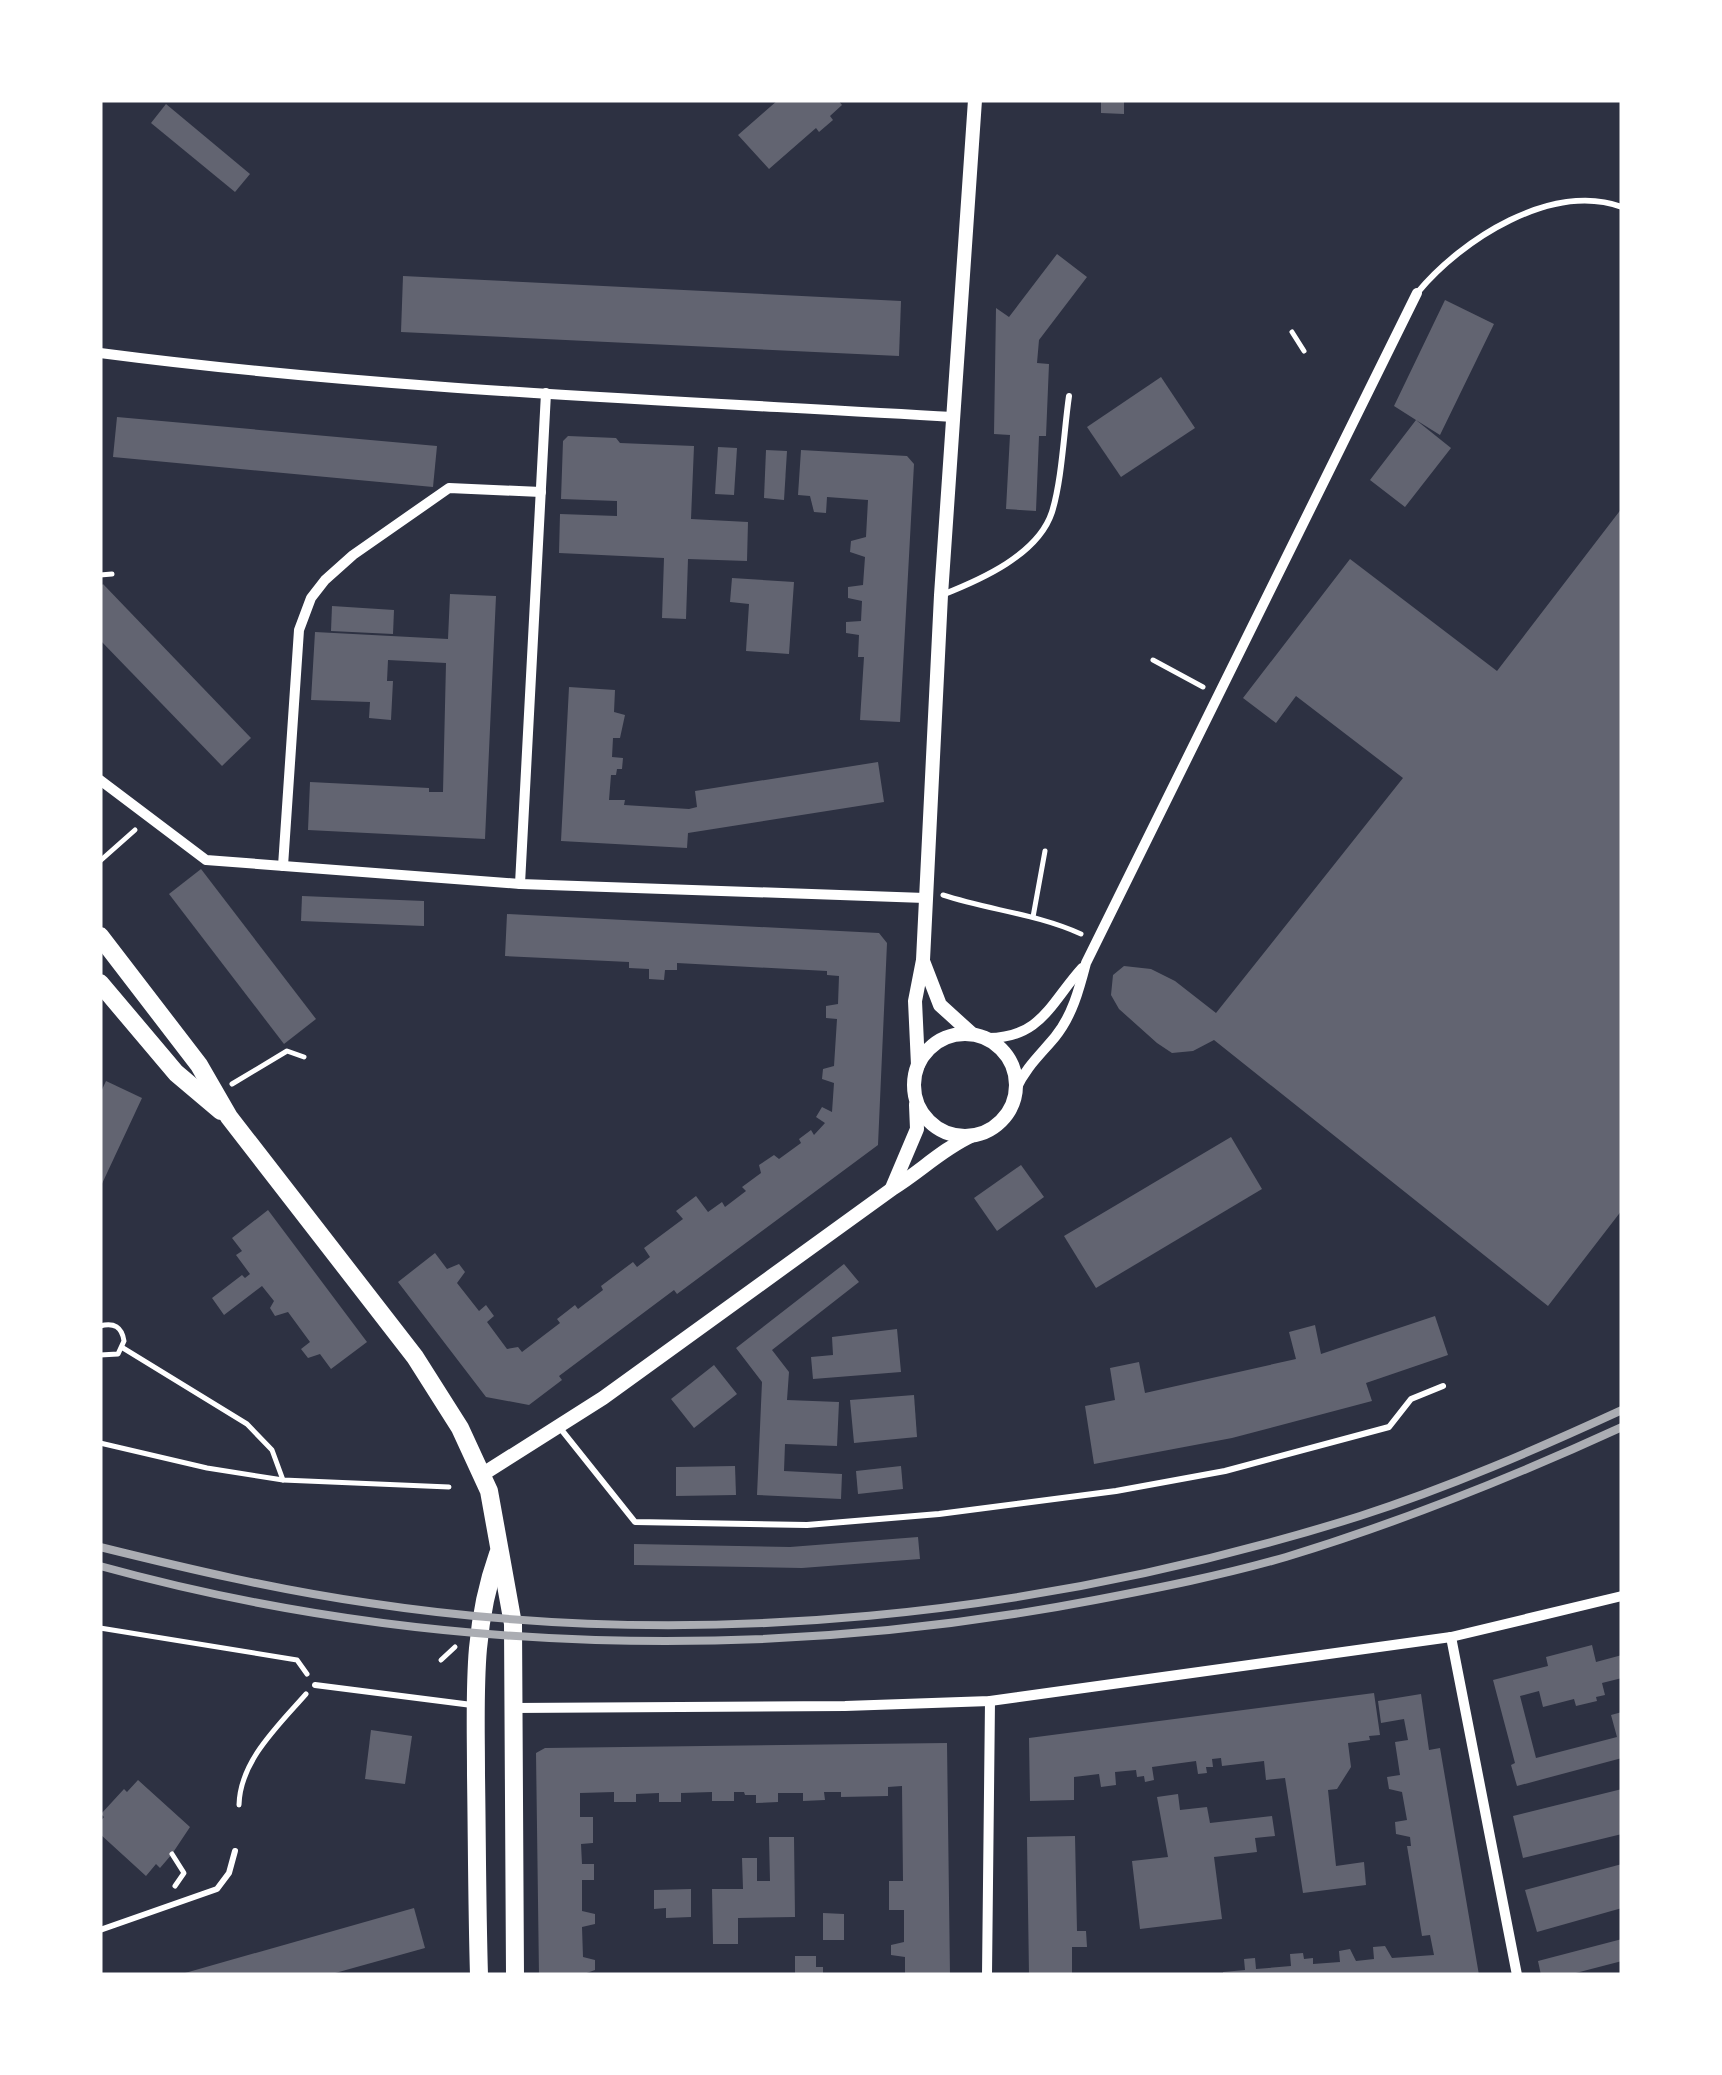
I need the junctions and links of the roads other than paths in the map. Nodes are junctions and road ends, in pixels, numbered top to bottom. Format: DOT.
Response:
graph roads {
  1 [pos="975,100"];
  2 [pos="1622,207"];
  3 [pos="1417,293"];
  4 [pos="100,353"];
  5 [pos="546,393"];
  6 [pos="1068,396"];
  7 [pos="953,417"];
  8 [pos="541,492"];
  9 [pos="941,595"];
  10 [pos="100,780"];
  11 [pos="283,866"];
  12 [pos="520,884"];
  13 [pos="925,898"];
  14 [pos="100,936"];
  15 [pos="923,960"];
  16 [pos="1086,963"];
  17 [pos="100,983"];
  18 [pos="979,1036"];
  19 [pos="918,1064"];
  20 [pos="1016,1089"];
  21 [pos="916,1101"];
  22 [pos="229,1117"];
  23 [pos="971,1136"];
  24 [pos="892,1189"];
  25 [pos="1443,1386"];
  26 [pos="560,1428"];
  27 [pos="483,1474"];
  28 [pos="498,1554"];
  29 [pos="1622,1596"];
  30 [pos="1451,1637"];
  31 [pos="315,1684"];
  32 [pos="990,1702"];
  33 [pos="476,1705"];
  34 [pos="512,1708"];
  35 [pos="235,1851"];
  36 [pos="100,1930"];
  37 [pos="479,1975"];
  38 [pos="514,1975"];
  39 [pos="987,1975"];
  40 [pos="1517,1975"];
  1 -- 7 [label="street"];
  2 -- 3 [label="lane"];
  3 -- 16 [label="street"];
  4 -- 5 [label="street"];
  5 -- 7 [label="street"];
  5 -- 8 [label="street"];
  6 -- 9 [label="lane"];
  7 -- 9 [label="street"];
  8 -- 11 [label="street"];
  8 -- 12 [label="street"];
  9 -- 13 [label="street"];
  10 -- 11 [label="street"];
  11 -- 12 [label="street"];
  12 -- 13 [label="street"];
  13 -- 15 [label="street"];
  14 -- 22 [label="main road"];
  15 -- 18 [label="street"];
  15 -- 19 [label="street"];
  16 -- 18 [label="street"];
  16 -- 20 [label="street"];
  17 -- 22 [label="main road"];
  18 -- 19 [label="street"];
  18 -- 20 [label="street"];
  19 -- 21 [label="street"];
  20 -- 23 [label="street"];
  21 -- 23 [label="street"];
  21 -- 24 [label="street"];
  22 -- 27 [label="main road"];
  23 -- 24 [label="street"];
  24 -- 26 [label="street"];
  25 -- 26 [label="lane"];
  26 -- 27 [label="street"];
  27 -- 28 [label="main road"];
  28 -- 33 [label="main road"];
  28 -- 34 [label="main road"];
  29 -- 30 [label="street"];
  30 -- 32 [label="street"];
  30 -- 40 [label="street"];
  31 -- 33 [label="lane"];
  32 -- 34 [label="street"];
  32 -- 39 [label="street"];
  33 -- 34 [label="main road"];
  33 -- 37 [label="main road"];
  34 -- 38 [label="main road"];
  35 -- 36 [label="lane"];
}
